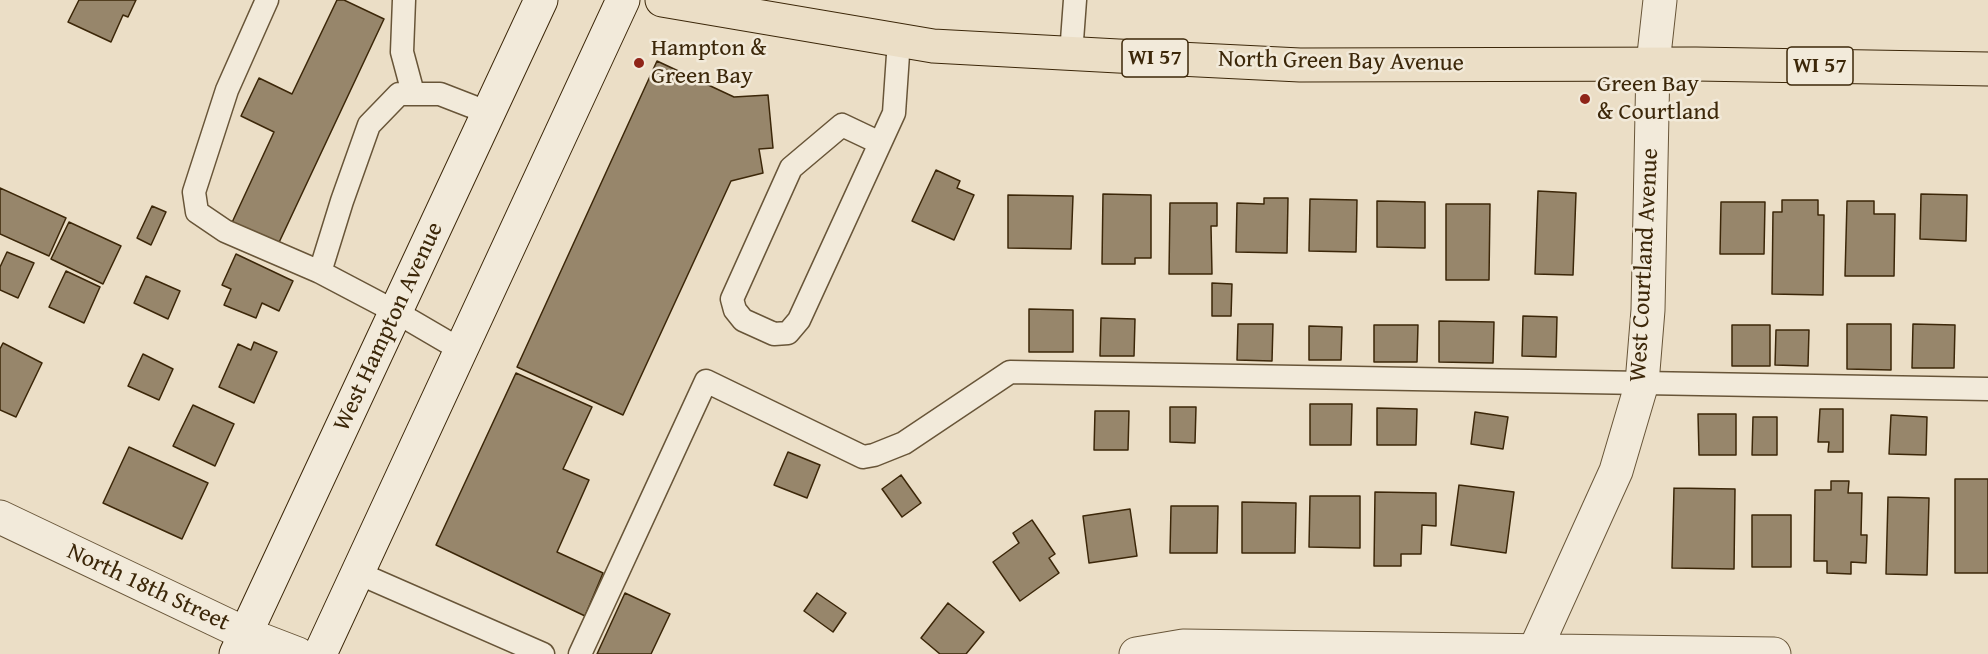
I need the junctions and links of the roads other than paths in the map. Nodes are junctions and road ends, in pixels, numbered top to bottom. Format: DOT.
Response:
graph roads {
  1 [pos="267,0"];
  2 [pos="541,0"];
  3 [pos="623,0"];
  4 [pos="662,0"];
  5 [pos="1074,0"];
  6 [pos="1660,0"];
  7 [pos="399,1"];
  8 [pos="899,40"];
  9 [pos="1071,54"];
  10 [pos="1653,64"];
  11 [pos="1988,69"];
  12 [pos="413,93"];
  13 [pos="489,113"];
  14 [pos="880,143"];
  15 [pos="320,272"];
  16 [pos="396,312"];
  17 [pos="461,350"];
  18 [pos="1642,383"];
  19 [pos="1988,389"];
  20 [pos="0,517"];
  21 [pos="358,573"];
  22 [pos="241,644"];
  23 [pos="1533,653"];
  24 [pos="298,654"];
  25 [pos="320,654"];
  26 [pos="543,654"];
  27 [pos="580,654"];
  28 [pos="1136,654"];
  29 [pos="1774,654"];
  1 -- 15 [label="lane"];
  2 -- 13 [label="street, West Hampton Avenue"];
  3 -- 17 [label="street"];
  4 -- 8 [label="main road, North Green Bay Avenue / WI 57"];
  5 -- 9 [label="lane"];
  6 -- 10 [label="street, West Courtland Avenue"];
  7 -- 12 [label="lane"];
  8 -- 9 [label="main road, North Green Bay Avenue / WI 57"];
  8 -- 14 [label="lane"];
  9 -- 10 [label="main road, North Green Bay Avenue / WI 57"];
  10 -- 11 [label="main road, North Green Bay Avenue / WI 57"];
  10 -- 18 [label="street, West Courtland Avenue"];
  12 -- 13 [label="lane"];
  12 -- 15 [label="lane"];
  13 -- 16 [label="street, West Hampton Avenue"];
  14 -- 14 [label="lane"];
  15 -- 16 [label="lane"];
  16 -- 17 [label="lane"];
  16 -- 22 [label="street, West Hampton Avenue"];
  17 -- 21 [label="street"];
  18 -- 19 [label="lane"];
  18 -- 23 [label="street, West Courtland Avenue"];
  18 -- 27 [label="lane"];
  20 -- 22 [label="street, North 18th Street"];
  21 -- 25 [label="street"];
  21 -- 26 [label="lane"];
  22 -- 24 [label="street, North 18th Street"];
  23 -- 28 [label="street"];
  23 -- 29 [label="street"];
}
